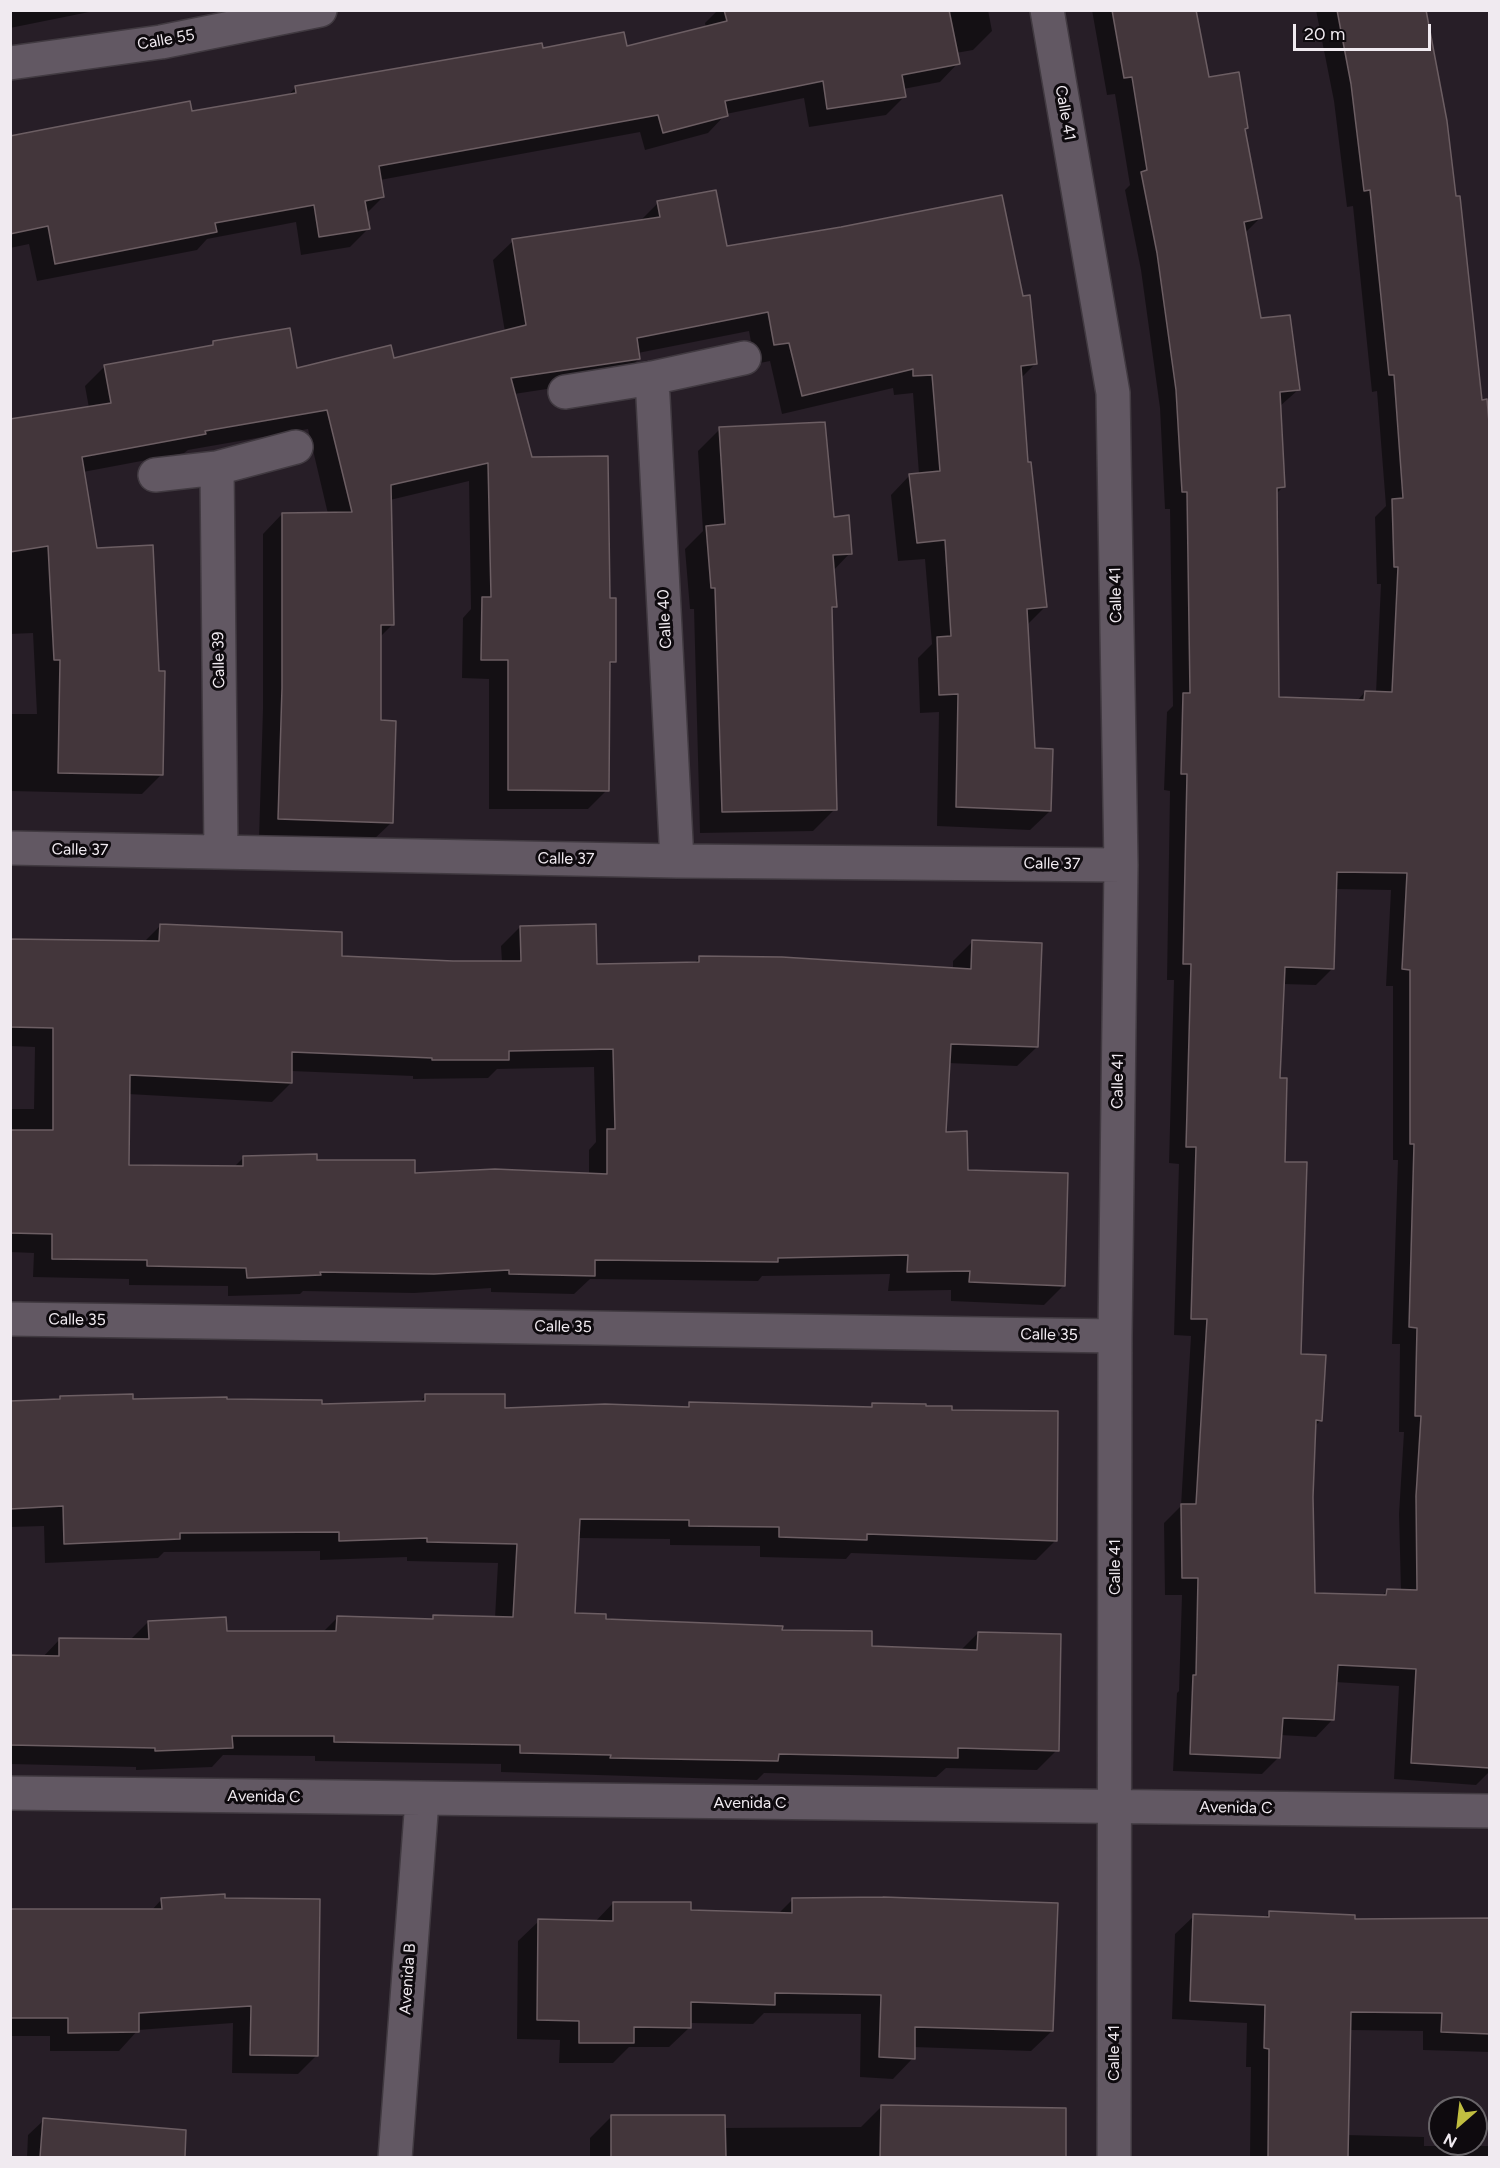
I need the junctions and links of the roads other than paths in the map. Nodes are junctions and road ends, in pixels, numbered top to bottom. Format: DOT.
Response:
graph roads {
  1 [pos="320,10"];
  2 [pos="1047,10"];
  3 [pos="10,63"];
  4 [pos="744,358"];
  5 [pos="652,378"];
  6 [pos="565,392"];
  7 [pos="296,447"];
  8 [pos="217,468"];
  9 [pos="155,475"];
  10 [pos="10,848"];
  11 [pos="221,852"];
  12 [pos="677,861"];
  13 [pos="1121,865"];
  14 [pos="10,1319"];
  15 [pos="1115,1336"];
  16 [pos="10,1793"];
  17 [pos="422,1800"];
  18 [pos="1113,1806"];
  19 [pos="1490,1811"];
  20 [pos="395,2157"];
  21 [pos="1114,2157"];
  1 -- 3 [label="street, Calle 55"];
  2 -- 13 [label="street, Calle 41"];
  4 -- 5 [label="street"];
  5 -- 6 [label="street"];
  5 -- 12 [label="street, Calle 40"];
  7 -- 8 [label="street"];
  8 -- 9 [label="street"];
  8 -- 11 [label="street, Calle 39"];
  10 -- 11 [label="street, Calle 37"];
  11 -- 12 [label="street, Calle 37"];
  12 -- 13 [label="street, Calle 37"];
  13 -- 15 [label="street, Calle 41"];
  14 -- 15 [label="street, Calle 35"];
  15 -- 18 [label="street, Calle 41"];
  16 -- 17 [label="street, Avenida C"];
  17 -- 18 [label="street, Avenida C"];
  17 -- 20 [label="street, Avenida B"];
  18 -- 19 [label="street, Avenida C"];
  18 -- 21 [label="street, Calle 41"];
}
